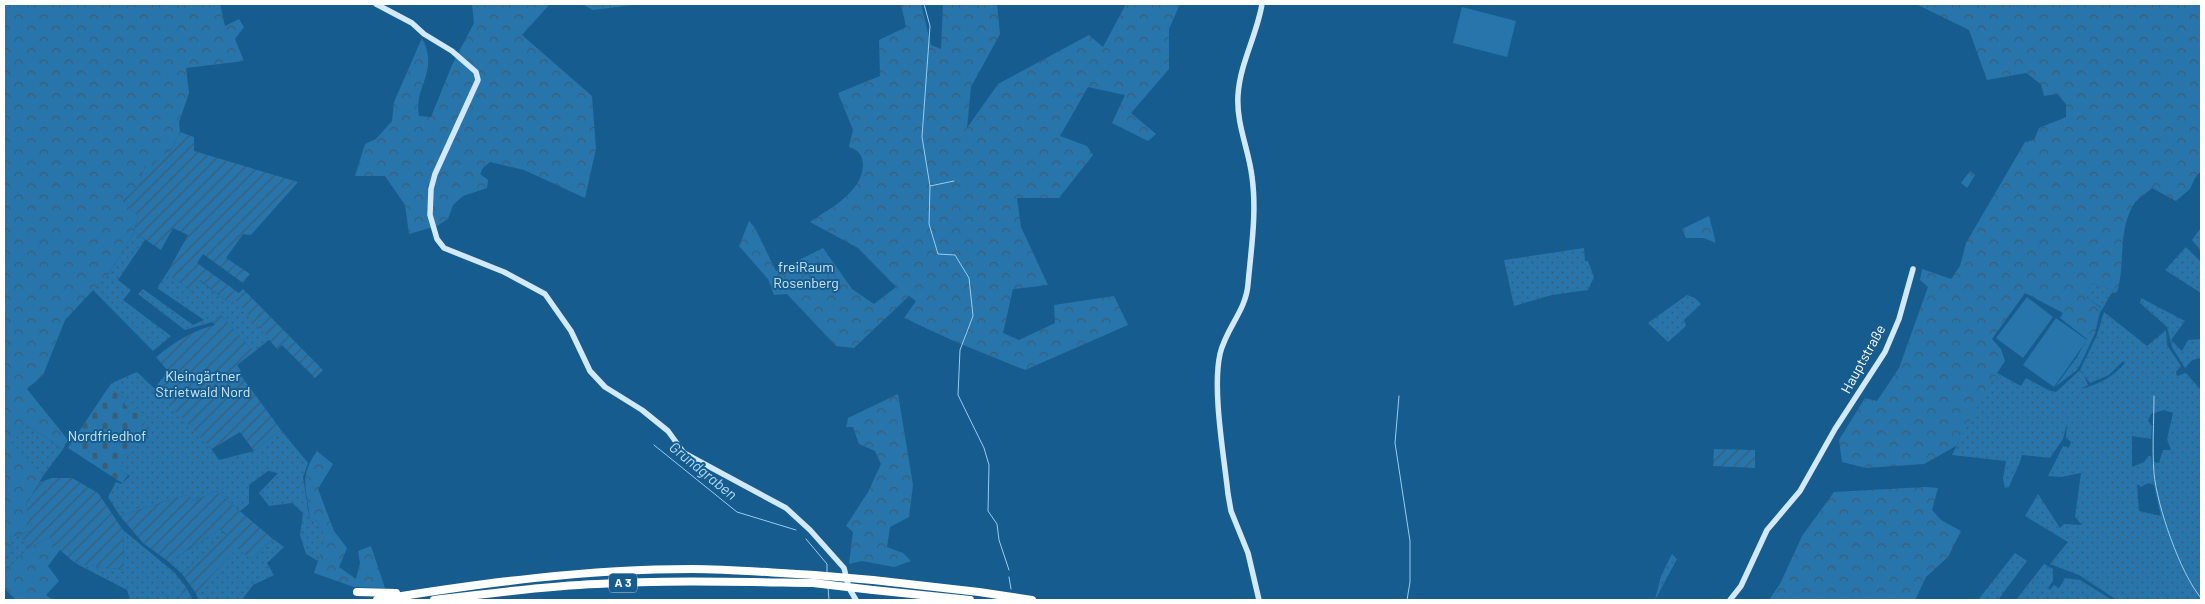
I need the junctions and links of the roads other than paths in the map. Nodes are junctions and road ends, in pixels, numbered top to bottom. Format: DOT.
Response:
graph roads {
  1 [pos="376,4"];
  2 [pos="1262,4"];
  3 [pos="1914,269"];
  4 [pos="814,579"];
  5 [pos="357,592"];
  6 [pos="418,593"];
  7 [pos="378,600"];
  8 [pos="434,600"];
  9 [pos="856,600"];
  10 [pos="970,600"];
  11 [pos="1032,600"];
  12 [pos="1259,600"];
  13 [pos="1730,600"];
  1 -- 9 [label="street"];
  2 -- 12 [label="street"];
  3 -- 13 [label="street, Hauptstraße"];
  4 -- 6 [label="highway, A 3"];
  4 -- 8 [label="highway, A 3"];
  4 -- 10 [label="highway, A 3, bridge"];
  4 -- 11 [label="highway, A 3, bridge"];
  5 -- 6 [label="highway"];
  6 -- 7 [label="highway, A 3"];
}
